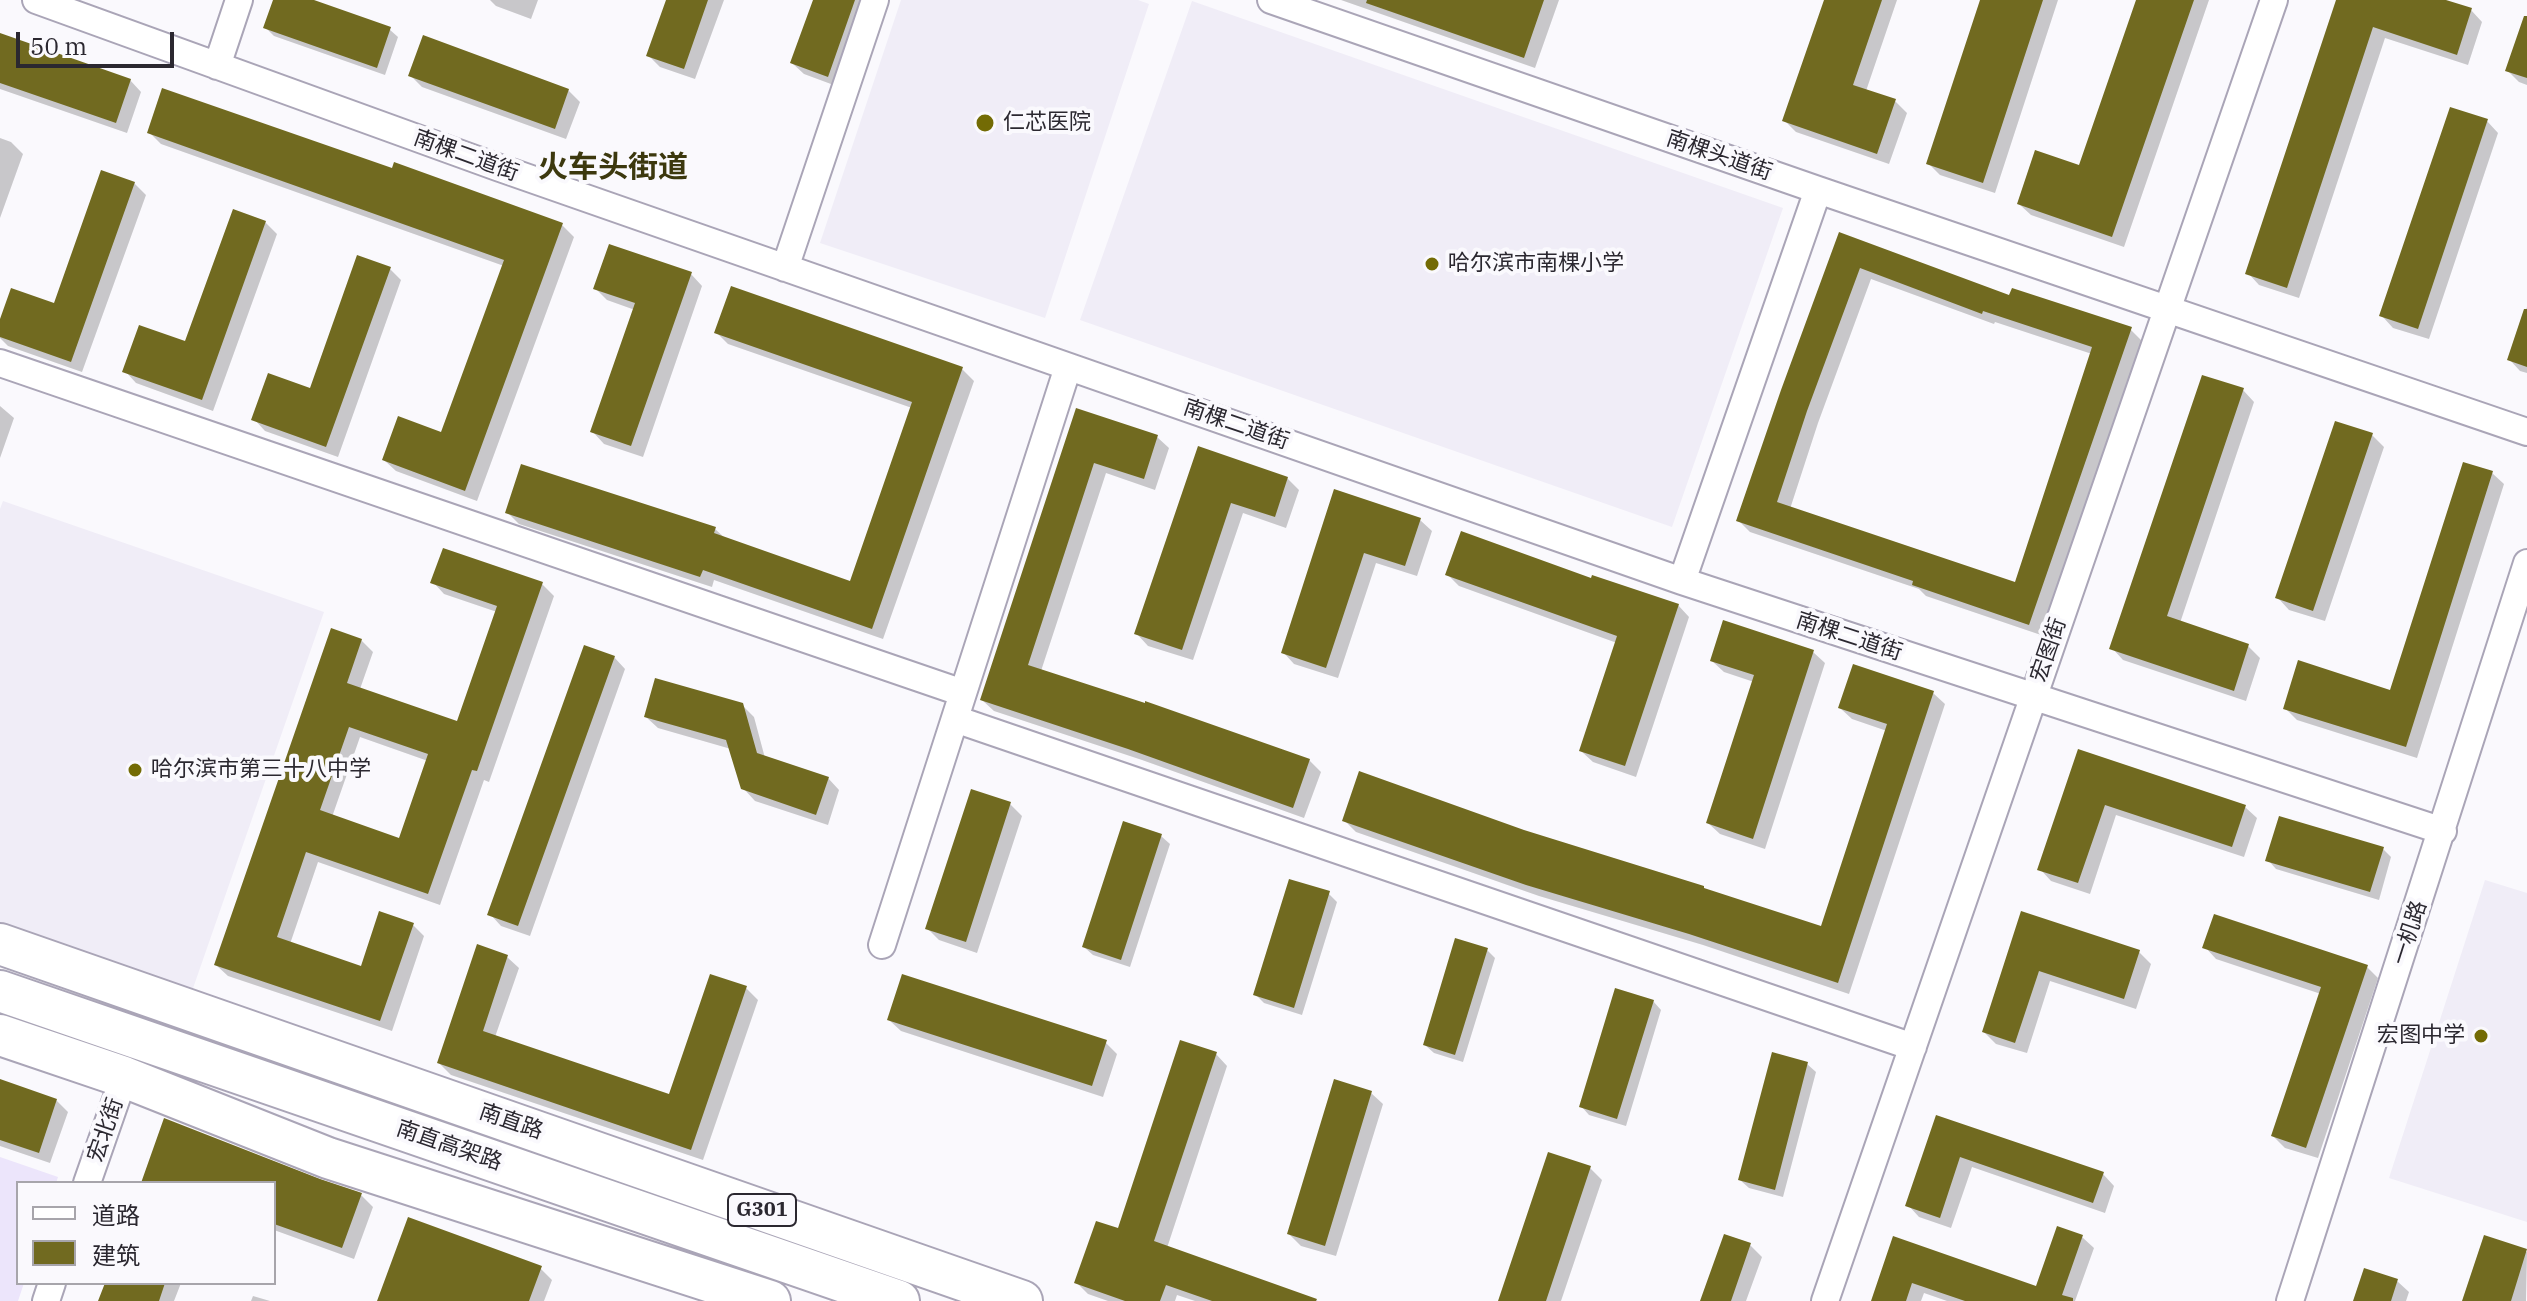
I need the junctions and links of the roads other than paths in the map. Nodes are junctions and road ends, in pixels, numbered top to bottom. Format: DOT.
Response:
graph roads {
  1 [pos="36,0"];
  2 [pos="239,0"];
  3 [pos="875,0"];
  4 [pos="1271,0"];
  5 [pos="2274,0"];
  6 [pos="217,66"];
  7 [pos="1818,190"];
  8 [pos="785,268"];
  9 [pos="2167,308"];
  10 [pos="0,363"];
  11 [pos="1068,367"];
  12 [pos="2527,432"];
  13 [pos="2527,563"];
  14 [pos="1682,581"];
  15 [pos="963,693"];
  16 [pos="2033,698"];
  17 [pos="955,719"];
  18 [pos="2443,831"];
  19 [pos="0,944"];
  20 [pos="882,945"];
  21 [pos="0,991"];
  22 [pos="0,1020"];
  23 [pos="0,1035"];
  24 [pos="1913,1047"];
  25 [pos="124,1077"];
  26 [pos="88,1181"];
  27 [pos="720,1292"];
  28 [pos="770,1301"];
  29 [pos="817,1301"];
  30 [pos="899,1301"];
  31 [pos="1022,1301"];
  32 [pos="1825,1301"];
  33 [pos="2290,1301"];
  1 -- 6 [label="street, 南棵二道街"];
  2 -- 6 [label="street"];
  3 -- 8 [label="street"];
  4 -- 7 [label="street, 南棵头道街"];
  5 -- 9 [label="street, 宏图街"];
  6 -- 8 [label="street, 南棵二道街"];
  7 -- 9 [label="street, 南棵头道街"];
  7 -- 14 [label="street"];
  8 -- 11 [label="street, 南棵二道街"];
  9 -- 12 [label="street, 南棵头道街"];
  9 -- 16 [label="street, 宏图街"];
  10 -- 15 [label="street"];
  11 -- 14 [label="street, 南棵二道街"];
  11 -- 15 [label="street"];
  13 -- 18 [label="street, 一机路"];
  14 -- 16 [label="street, 南棵二道街"];
  15 -- 17 [label="street"];
  16 -- 18 [label="street, 南棵二道街"];
  16 -- 24 [label="street, 宏图街"];
  17 -- 20 [label="street"];
  17 -- 24 [label="street"];
  18 -- 33 [label="street, 一机路"];
  19 -- 31 [label="highway, 南直路 / G301"];
  21 -- 30 [label="highway, 南直高架路"];
  22 -- 29 [label="highway, 南直高架路"];
  23 -- 25 [label="highway"];
  24 -- 32 [label="street, 宏图街"];
  25 -- 26 [label="street, 宏北街"];
  25 -- 27 [label="highway"];
  27 -- 28 [label="highway"];
}
